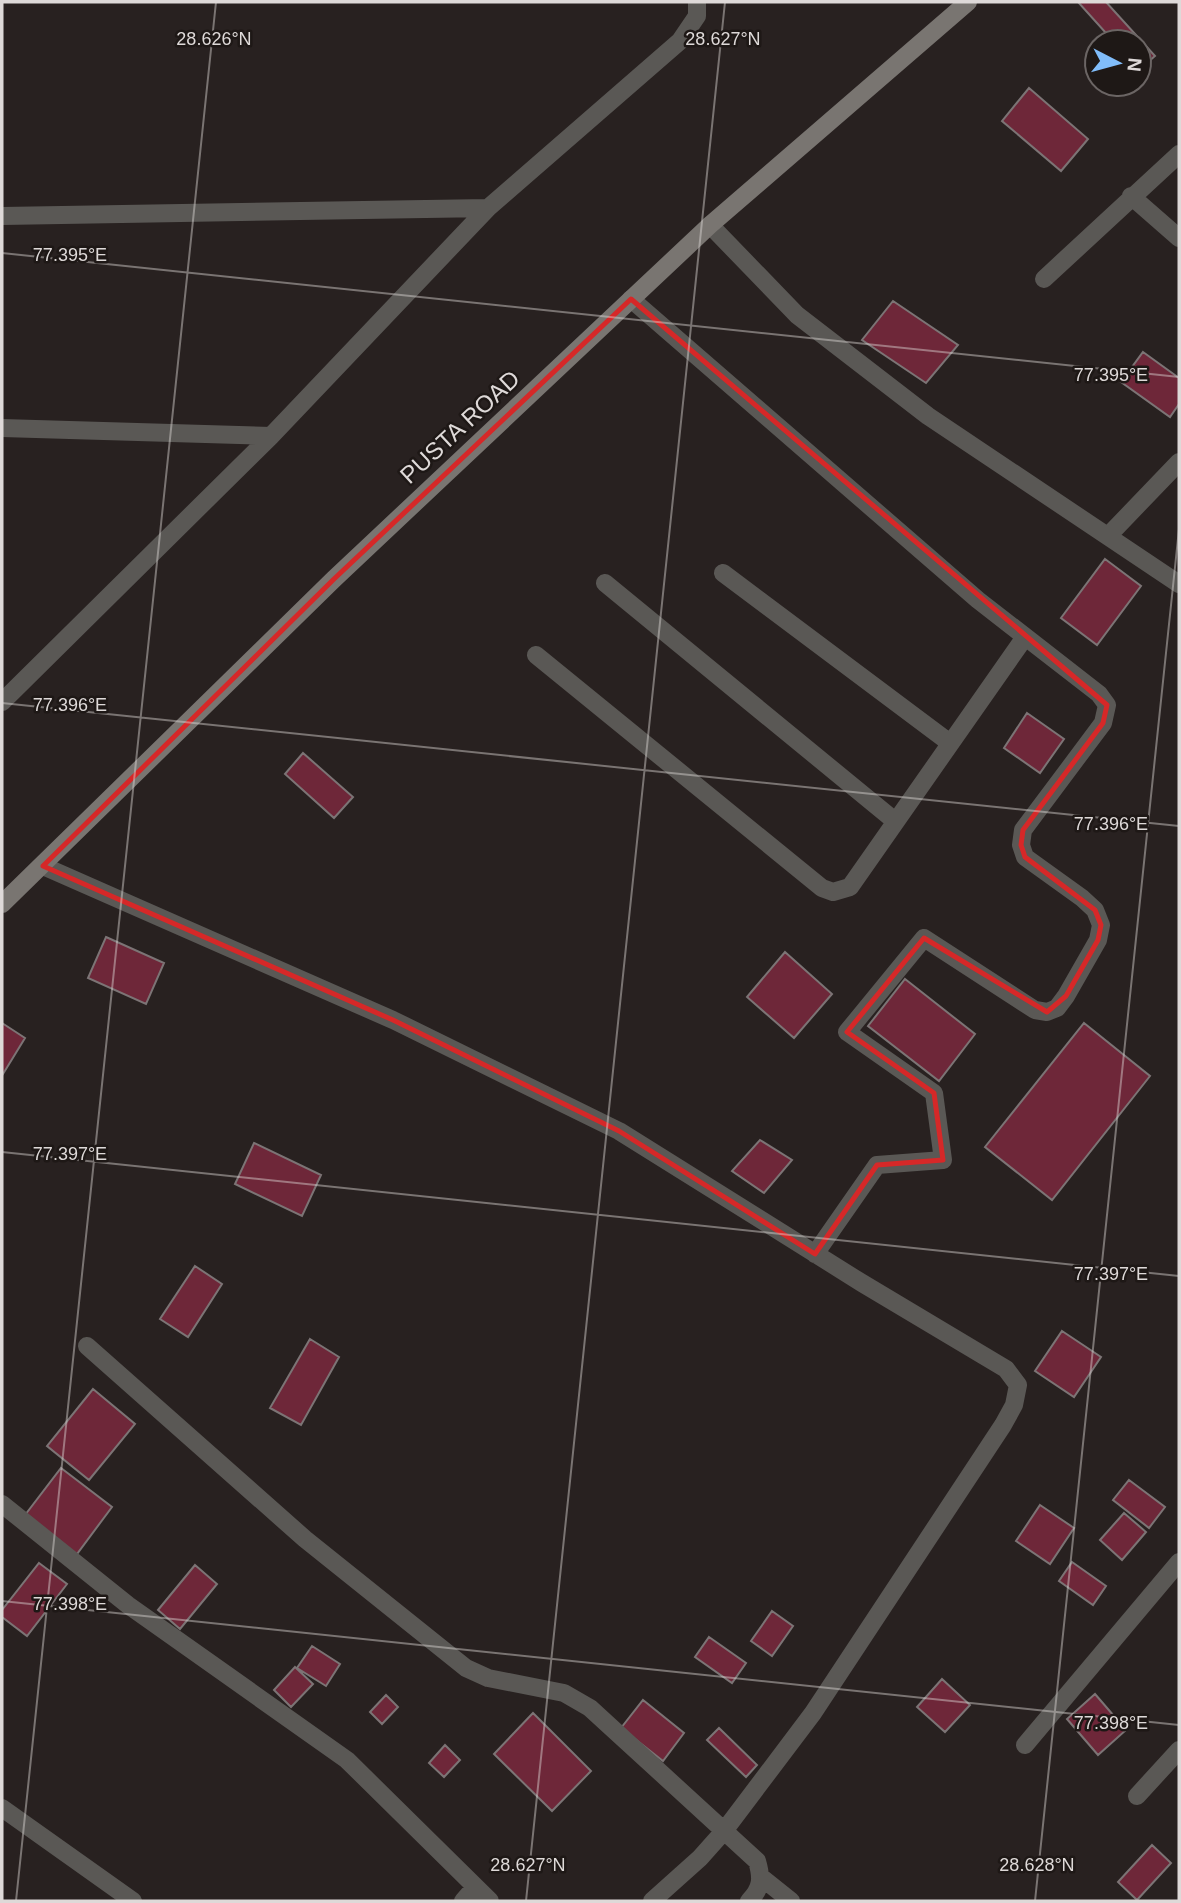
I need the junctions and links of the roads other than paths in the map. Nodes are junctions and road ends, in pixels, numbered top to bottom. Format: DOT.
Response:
graph roads {
  1 [pos="697,2"];
  2 [pos="968,2"];
  3 [pos="1179,154"];
  4 [pos="1131,196"];
  5 [pos="488,208"];
  6 [pos="2,216"];
  7 [pos="710,225"];
  8 [pos="1179,238"];
  9 [pos="1044,279"];
  10 [pos="631,299"];
  11 [pos="2,428"];
  12 [pos="271,436"];
  13 [pos="1179,462"];
  14 [pos="1108,536"];
  15 [pos="723,573"];
  16 [pos="605,583"];
  17 [pos="1179,584"];
  18 [pos="1025,637"];
  19 [pos="536,655"];
  20 [pos="2,702"];
  21 [pos="950,743"];
  22 [pos="895,821"];
  23 [pos="43,866"];
  24 [pos="2,904"];
  25 [pos="815,1254"];
  26 [pos="87,1346"];
  27 [pos="2,1504"];
  28 [pos="1179,1562"];
  29 [pos="1025,1745"];
  30 [pos="1179,1750"];
  31 [pos="1137,1796"];
  32 [pos="2,1808"];
  33 [pos="723,1831"];
  34 [pos="761,1877"];
  35 [pos="475,1887"];
  36 [pos="133,1901"];
  37 [pos="463,1901"];
  38 [pos="490,1901"];
  39 [pos="652,1901"];
  40 [pos="749,1901"];
  41 [pos="791,1901"];
  1 -- 5 [label="street"];
  2 -- 7 [label="street, PUSTA ROAD"];
  3 -- 4 [label="street"];
  4 -- 8 [label="street"];
  4 -- 9 [label="street"];
  5 -- 6 [label="street"];
  5 -- 12 [label="street"];
  7 -- 10 [label="street, PUSTA ROAD"];
  7 -- 14 [label="street"];
  10 -- 18 [label="street"];
  10 -- 23 [label="street, PUSTA ROAD"];
  11 -- 12 [label="street"];
  12 -- 20 [label="street"];
  13 -- 14 [label="street"];
  14 -- 17 [label="street"];
  15 -- 21 [label="street"];
  16 -- 22 [label="street"];
  18 -- 21 [label="street"];
  18 -- 25 [label="street"];
  19 -- 22 [label="street"];
  21 -- 22 [label="street"];
  23 -- 24 [label="street, PUSTA ROAD"];
  23 -- 25 [label="street"];
  25 -- 33 [label="street"];
  26 -- 33 [label="street"];
  27 -- 35 [label="street"];
  28 -- 29 [label="street"];
  30 -- 31 [label="street"];
  32 -- 36 [label="street"];
  33 -- 34 [label="street"];
  33 -- 39 [label="street"];
  34 -- 40 [label="street"];
  34 -- 41 [label="street"];
  35 -- 37 [label="street"];
  35 -- 38 [label="street"];
}
